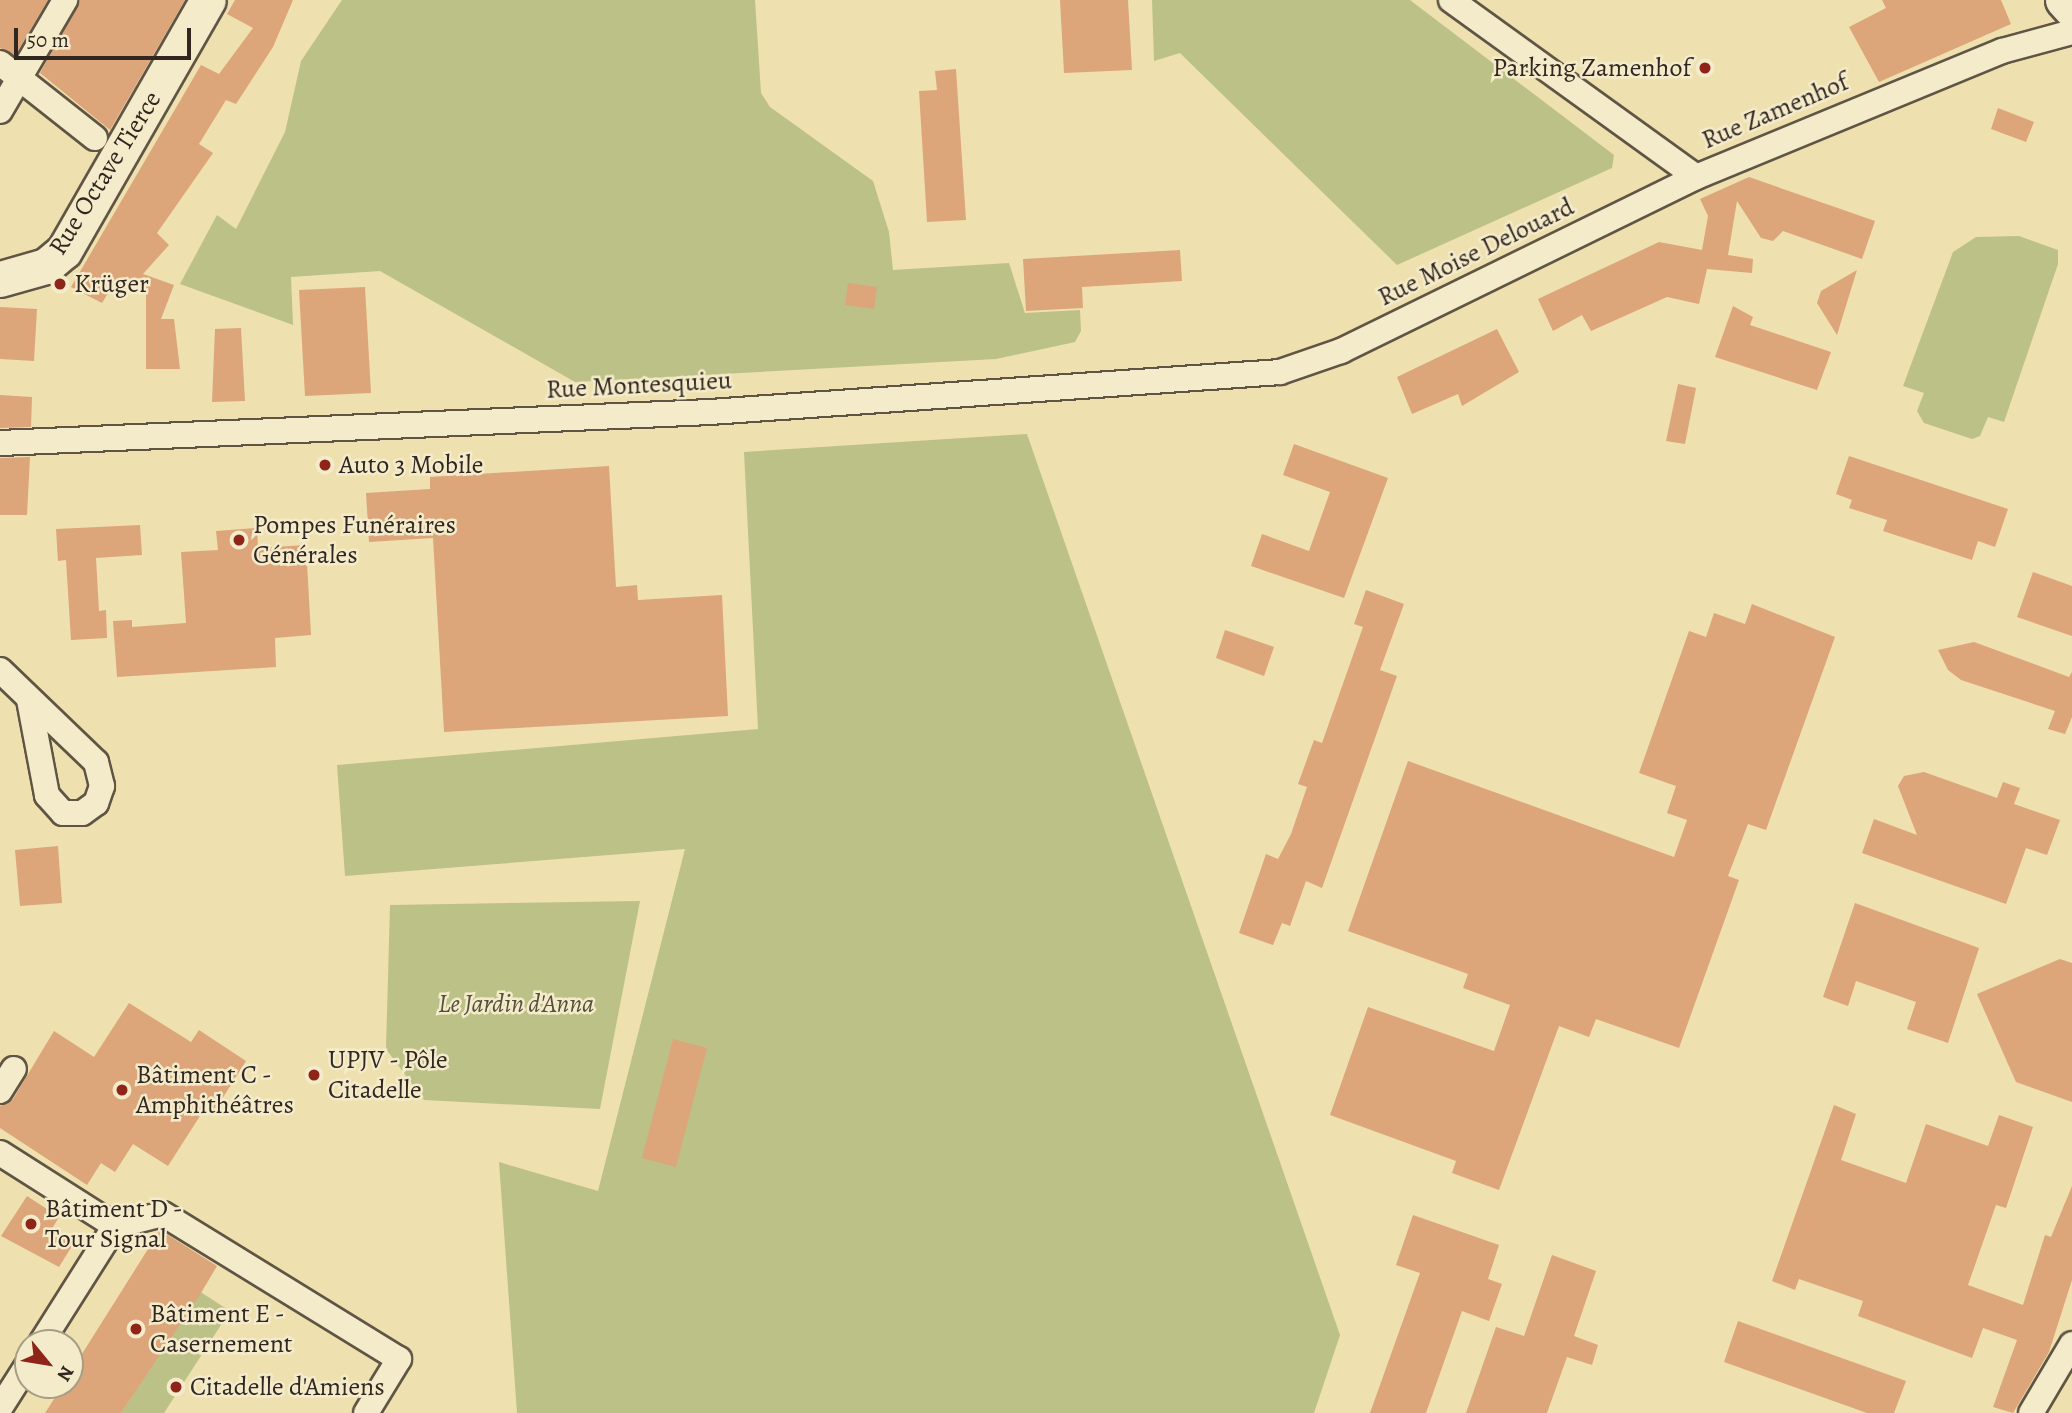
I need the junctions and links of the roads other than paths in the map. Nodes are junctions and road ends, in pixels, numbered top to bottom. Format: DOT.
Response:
graph roads {
  1 [pos="65,0"];
  2 [pos="208,0"];
  3 [pos="1451,0"];
  4 [pos="2063,0"];
  5 [pos="2072,10"];
  6 [pos="2072,32"];
  7 [pos="9,71"];
  8 [pos="0,111"];
  9 [pos="95,138"];
  10 [pos="1696,177"];
  11 [pos="0,279"];
  12 [pos="1280,372"];
  13 [pos="0,443"];
  14 [pos="0,670"];
  15 [pos="29,700"];
  16 [pos="14,1069"];
  17 [pos="0,1091"];
  18 [pos="0,1153"];
  19 [pos="115,1226"];
  20 [pos="50,1329"];
  21 [pos="2072,1344"];
  22 [pos="14,1386"];
  23 [pos="0,1408"];
  24 [pos="366,1413"];
  25 [pos="2031,1413"];
  1 -- 7 [label="street"];
  2 -- 11 [label="street, Rue Octave Tierce"];
  3 -- 10 [label="street, Rue Zamenhof"];
  4 -- 5 [label="street"];
  6 -- 10 [label="street, Rue Zamenhof"];
  7 -- 8 [label="street"];
  7 -- 9 [label="street"];
  10 -- 12 [label="street, Rue Moise Delouard"];
  12 -- 13 [label="street, Rue Montesquieu"];
  14 -- 15 [label="street"];
  16 -- 17 [label="street"];
  18 -- 19 [label="street"];
  19 -- 20 [label="street"];
  19 -- 24 [label="street"];
  21 -- 25 [label="street"];
  22 -- 23 [label="street"];
}
